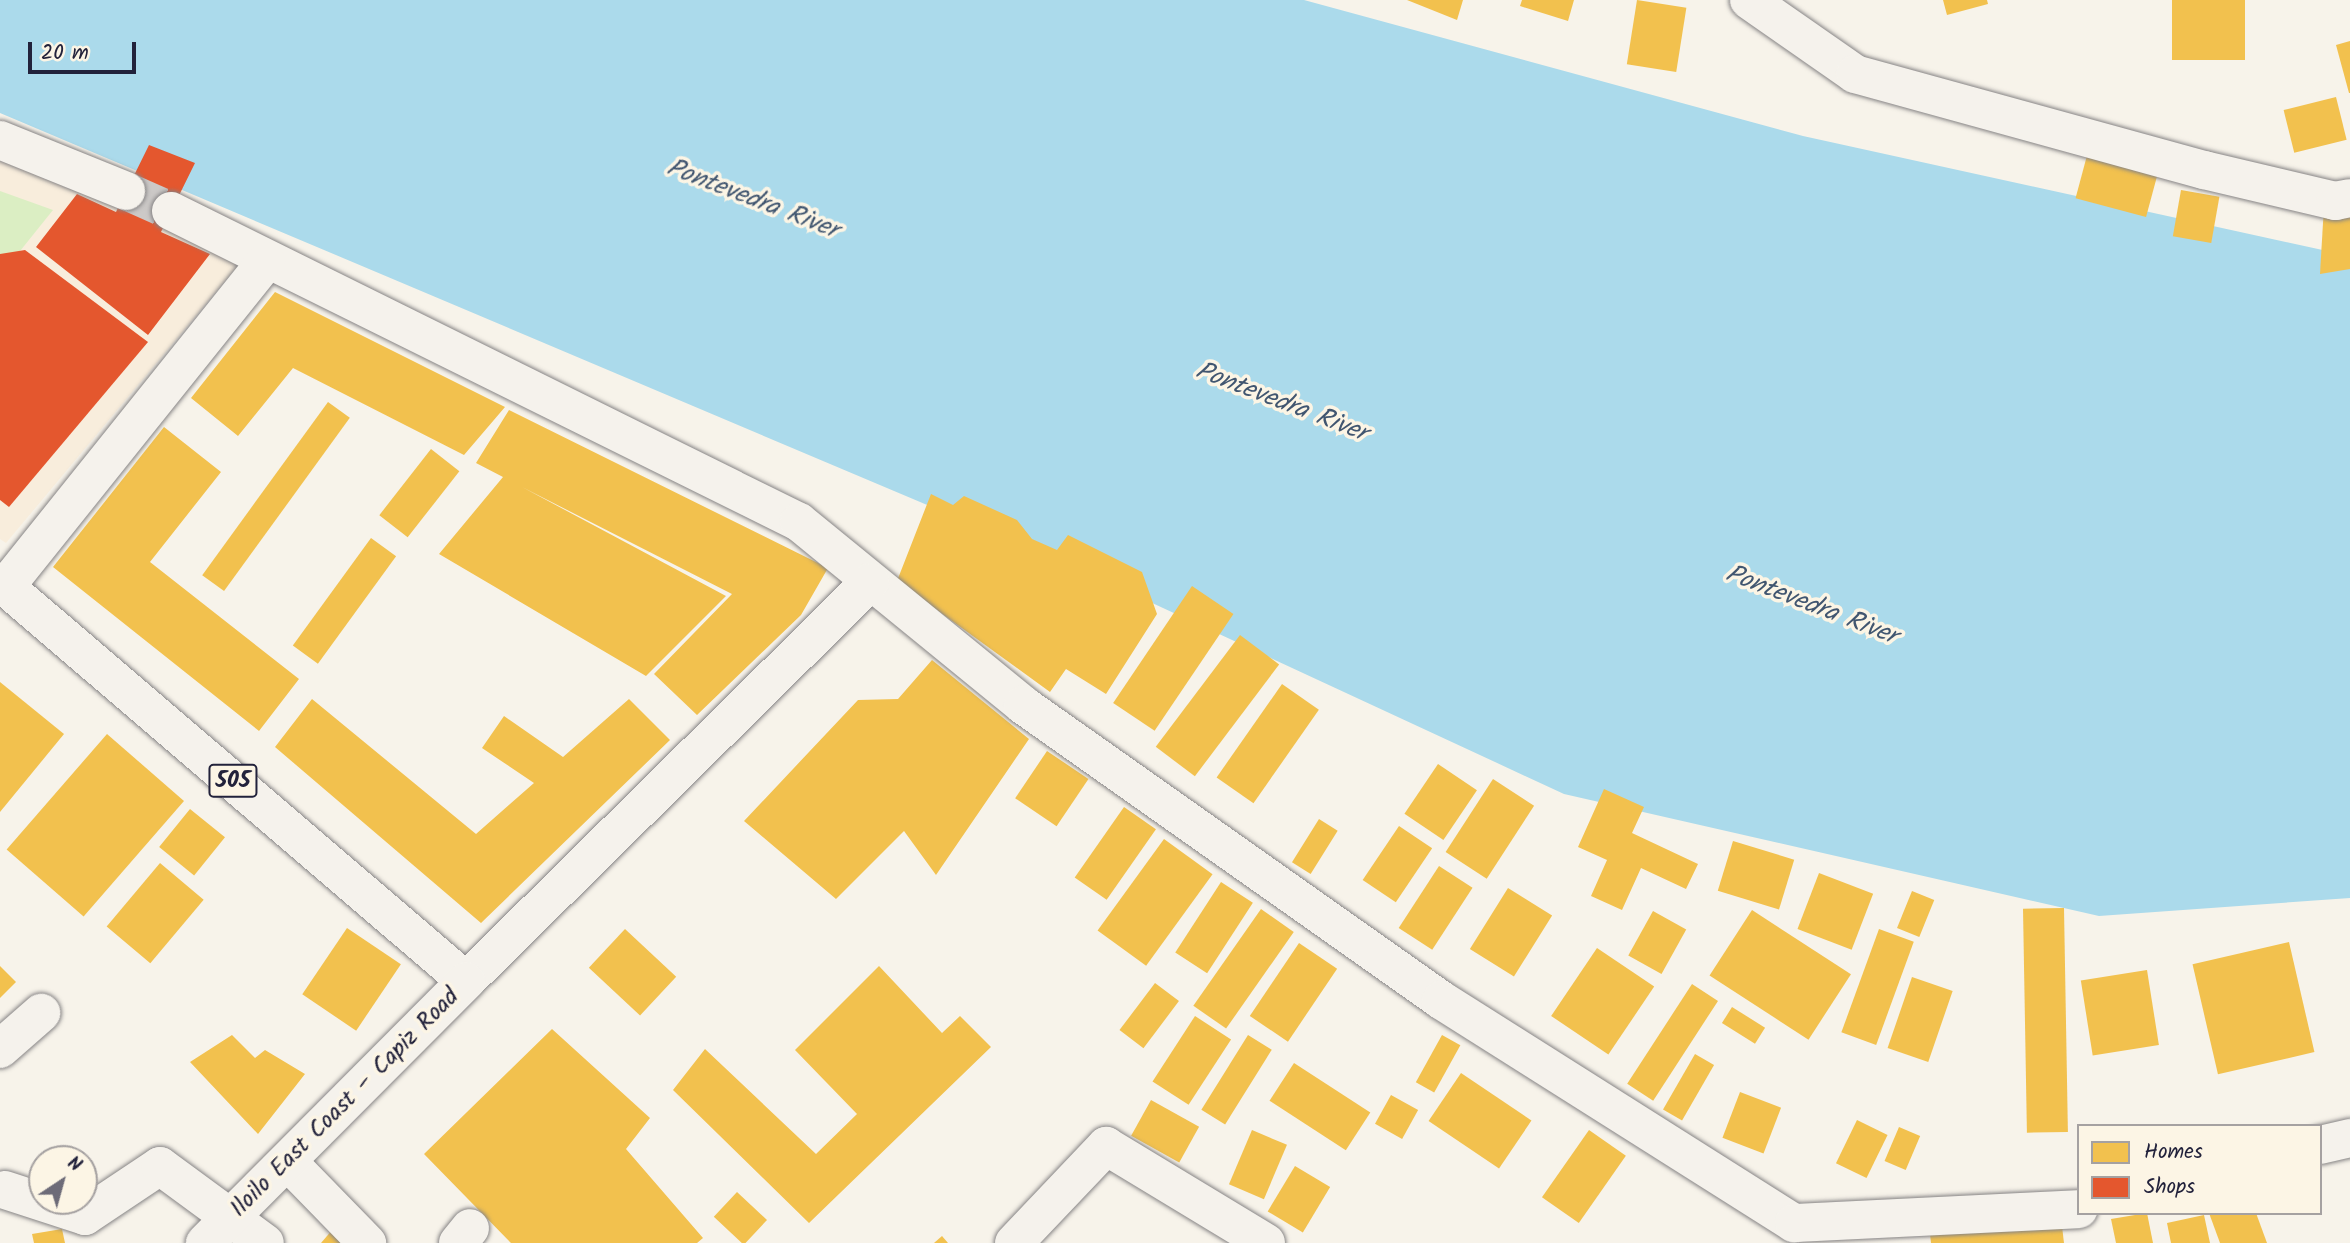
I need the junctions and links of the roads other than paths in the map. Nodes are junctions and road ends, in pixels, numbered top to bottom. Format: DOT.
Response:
graph roads {
  1 [pos="1749,0"];
  2 [pos="0,140"];
  3 [pos="126,191"];
  4 [pos="2350,198"];
  5 [pos="171,211"];
  6 [pos="266,261"];
  7 [pos="870,582"];
  8 [pos="3,584"];
  9 [pos="466,981"];
  10 [pos="41,1013"];
  11 [pos="0,1049"];
  12 [pos="2350,1138"];
  13 [pos="2322,1145"];
  14 [pos="289,1163"];
  15 [pos="5,1190"];
  16 [pos="2077,1209"];
  17 [pos="233,1216"];
  18 [pos="1787,1233"];
  19 [pos="205,1243"];
  20 [pos="265,1243"];
  21 [pos="367,1243"];
  22 [pos="1014,1243"];
  23 [pos="1266,1243"];
  1 -- 4 [label="street"];
  2 -- 3 [label="street"];
  5 -- 6 [label="street"];
  6 -- 7 [label="street"];
  6 -- 8 [label="street"];
  7 -- 9 [label="street"];
  7 -- 18 [label="street"];
  8 -- 9 [label="street, Iloilo East Coast – Capiz Road / 505"];
  9 -- 14 [label="street, Iloilo East Coast – Capiz Road"];
  10 -- 11 [label="street"];
  12 -- 13 [label="street"];
  14 -- 17 [label="street, Iloilo East Coast – Capiz Road"];
  14 -- 21 [label="street"];
  15 -- 17 [label="street"];
  16 -- 18 [label="street"];
  17 -- 19 [label="street, Iloilo East Coast – Capiz Road"];
  17 -- 20 [label="street"];
  22 -- 23 [label="street"];
}
